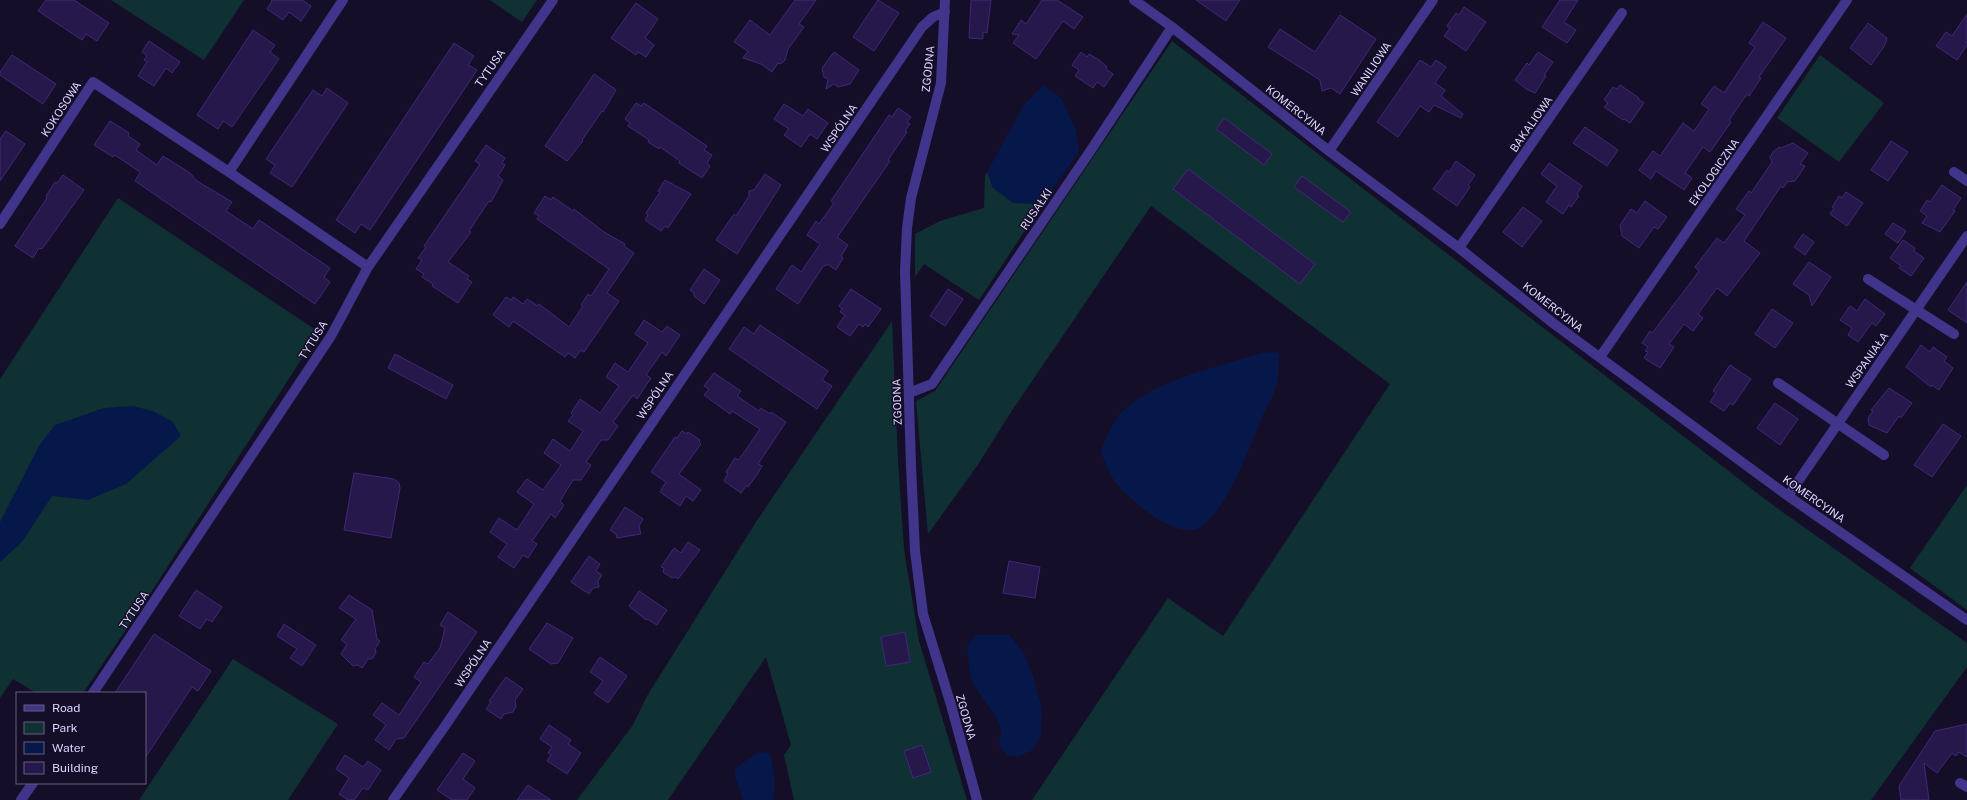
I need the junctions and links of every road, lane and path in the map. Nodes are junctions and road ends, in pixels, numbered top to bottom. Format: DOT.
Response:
graph roads {
  1 [pos="343,0"];
  2 [pos="553,0"];
  3 [pos="945,0"];
  4 [pos="1134,0"];
  5 [pos="1433,0"];
  6 [pos="1847,0"];
  7 [pos="945,12"];
  8 [pos="1622,13"];
  9 [pos="1172,27"];
  10 [pos="1329,151"];
  11 [pos="229,172"];
  12 [pos="1954,172"];
  13 [pos="1967,181"];
  14 [pos="0,224"];
  15 [pos="1967,236"];
  16 [pos="1459,248"];
  17 [pos="368,267"];
  18 [pos="1868,279"];
  19 [pos="1916,310"];
  20 [pos="1954,334"];
  21 [pos="1600,357"];
  22 [pos="1778,383"];
  23 [pos="909,393"];
  24 [pos="1837,424"];
  25 [pos="1884,455"];
  26 [pos="1788,496"];
  27 [pos="1967,620"];
  28 [pos="94,692"];
  29 [pos="32,784"];
  30 [pos="21,800"];
  31 [pos="393,800"];
  32 [pos="976,800"];
  1 -- 11 [label="street"];
  2 -- 17 [label="street, TYTUSA"];
  3 -- 7 [label="street, ZGODNA"];
  4 -- 9 [label="street, KOMERCYJNA"];
  5 -- 10 [label="street, WANILIOWA"];
  6 -- 21 [label="street, EKOLOGICZNA"];
  7 -- 23 [label="street, ZGODNA"];
  7 -- 31 [label="street, WSPÓLNA"];
  8 -- 16 [label="street, BAKALIOWA"];
  9 -- 10 [label="street, KOMERCYJNA"];
  9 -- 23 [label="street, RUSAŁKI"];
  10 -- 16 [label="street, KOMERCYJNA"];
  11 -- 14 [label="street, KOKOSOWA"];
  11 -- 17 [label="street, KOKOSOWA"];
  12 -- 13 [label="street"];
  15 -- 19 [label="street, WSPANIAŁA"];
  16 -- 21 [label="street, KOMERCYJNA"];
  17 -- 28 [label="street, TYTUSA"];
  18 -- 19 [label="street"];
  19 -- 20 [label="street"];
  19 -- 24 [label="street, WSPANIAŁA"];
  21 -- 26 [label="street, KOMERCYJNA"];
  22 -- 24 [label="street"];
  23 -- 32 [label="street, ZGODNA"];
  24 -- 25 [label="street"];
  24 -- 26 [label="street, WSPANIAŁA"];
  26 -- 27 [label="street, KOMERCYJNA"];
  29 -- 30 [label="street"];
}
